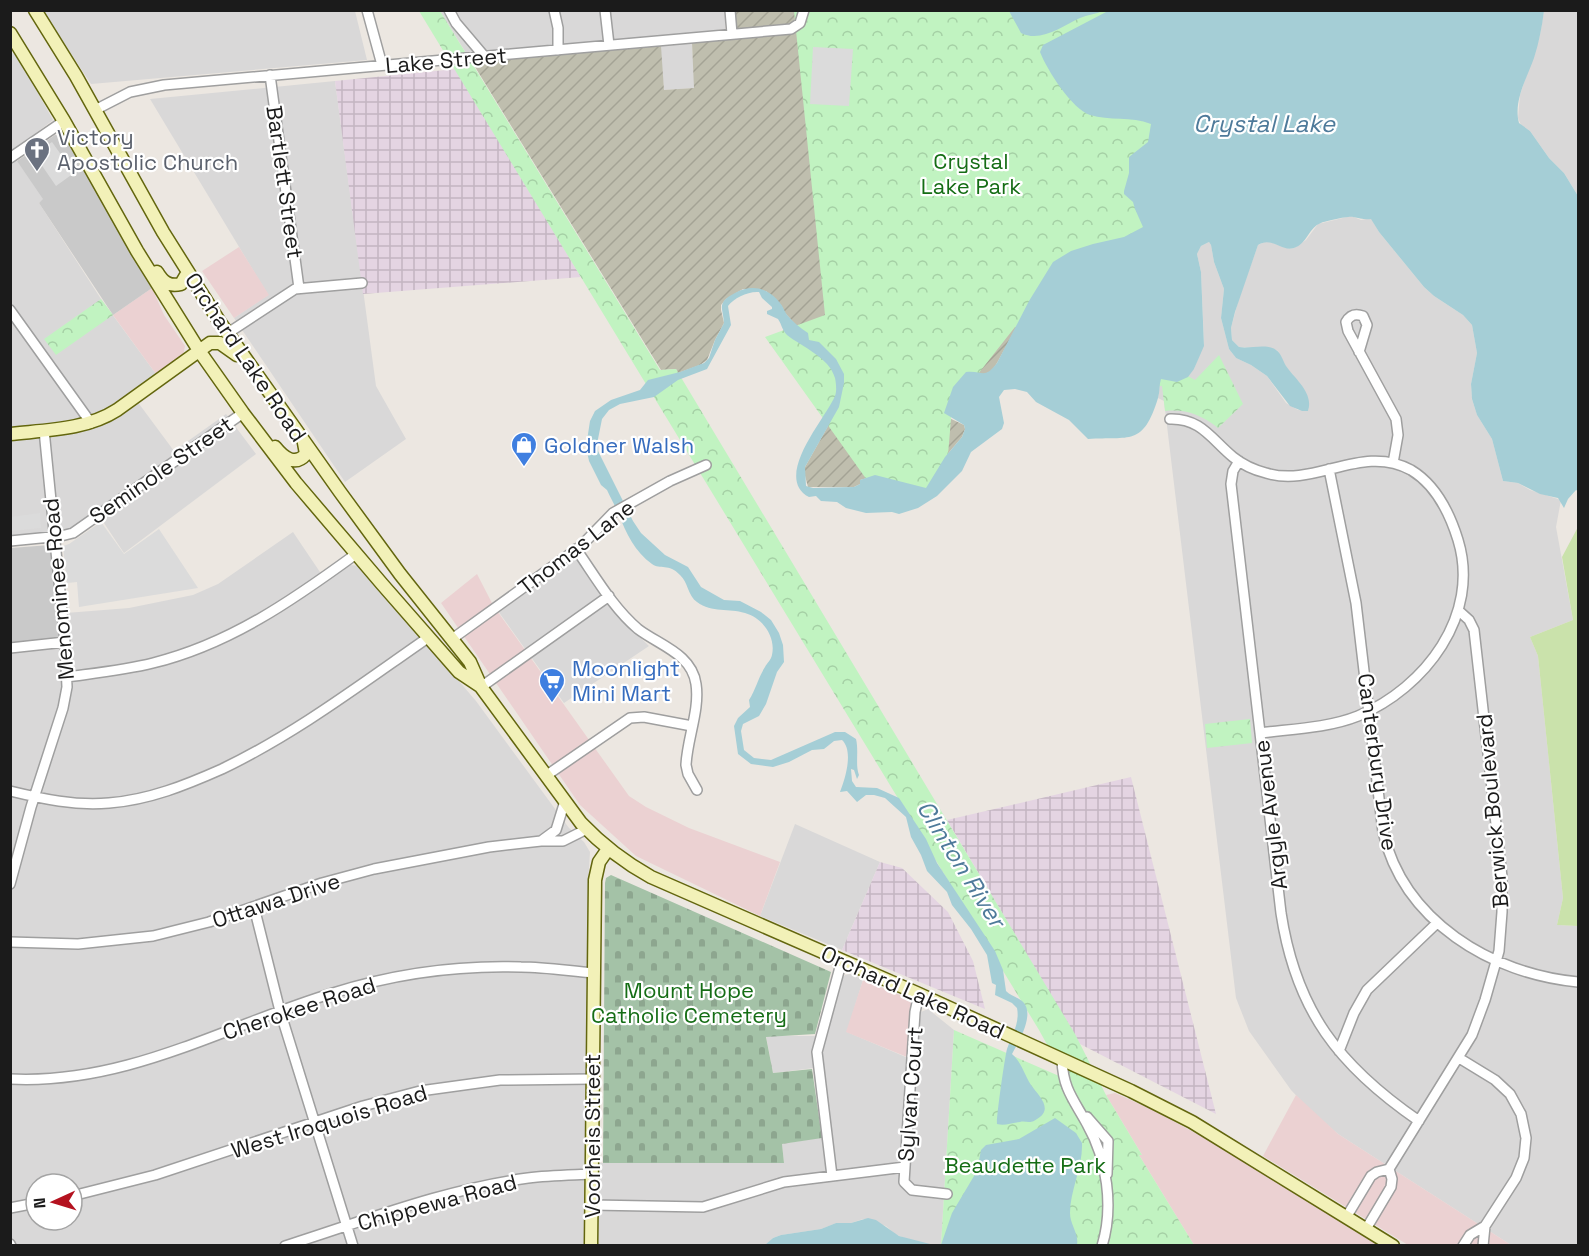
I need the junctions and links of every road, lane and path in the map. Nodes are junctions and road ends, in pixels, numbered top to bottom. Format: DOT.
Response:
graph roads {
  1 [pos="27,10"];
  2 [pos="35,10"];
  3 [pos="367,10"];
  4 [pos="449,10"];
  5 [pos="554,10"];
  6 [pos="605,10"];
  7 [pos="730,10"];
  8 [pos="804,10"];
  9 [pos="10,33"];
  10 [pos="732,34"];
  11 [pos="609,45"];
  12 [pos="558,50"];
  13 [pos="484,56"];
  14 [pos="382,65"];
  15 [pos="270,75"];
  16 [pos="76,76"];
  17 [pos="95,110"];
  18 [pos="64,121"];
  19 [pos="10,158"];
  20 [pos="104,195"];
  21 [pos="188,272"];
  22 [pos="362,283"];
  23 [pos="299,288"];
  24 [pos="10,310"];
  25 [pos="228,333"];
  26 [pos="200,352"];
  27 [pos="1359,352"];
  28 [pos="243,413"];
  29 [pos="1170,419"];
  30 [pos="290,422"];
  31 [pos="91,423"];
  32 [pos="44,430"];
  33 [pos="10,434"];
  34 [pos="304,443"];
  35 [pos="1239,461"];
  36 [pos="1394,463"];
  37 [pos="706,465"];
  38 [pos="1329,469"];
  39 [pos="55,537"];
  40 [pos="10,541"];
  41 [pos="576,549"];
  42 [pos="357,554"];
  43 [pos="400,574"];
  44 [pos="382,584"];
  45 [pos="609,596"];
  46 [pos="1459,611"];
  47 [pos="429,637"];
  48 [pos="452,639"];
  49 [pos="65,642"];
  50 [pos="10,648"];
  51 [pos="67,677"];
  52 [pos="481,687"];
  53 [pos="1369,711"];
  54 [pos="692,726"];
  55 [pos="1260,733"];
  56 [pos="547,775"];
  57 [pos="697,790"];
  58 [pos="10,791"];
  59 [pos="34,797"];
  60 [pos="565,801"];
  61 [pos="587,829"];
  62 [pos="541,841"];
  63 [pos="608,849"];
  64 [pos="10,884"];
  65 [pos="254,908"];
  66 [pos="1437,922"];
  67 [pos="10,942"];
  68 [pos="842,960"];
  69 [pos="1497,961"];
  70 [pos="593,973"];
  71 [pos="1578,982"];
  72 [pos="919,994"];
  73 [pos="280,1011"];
  74 [pos="1339,1051"];
  75 [pos="1459,1058"];
  76 [pos="1062,1060"];
  77 [pos="592,1078"];
  78 [pos="10,1079"];
  79 [pos="1419,1121"];
  80 [pos="314,1122"];
  81 [pos="905,1167"];
  82 [pos="1389,1169"];
  83 [pos="592,1174"];
  84 [pos="832,1176"];
  85 [pos="84,1193"];
  86 [pos="947,1194"];
  87 [pos="592,1205"];
  88 [pos="1347,1216"];
  89 [pos="1485,1226"];
  90 [pos="347,1227"];
  91 [pos="1366,1228"];
  92 [pos="285,1245"];
  93 [pos="353,1245"];
  94 [pos="591,1245"];
  95 [pos="1102,1245"];
  96 [pos="1393,1245"];
  97 [pos="1463,1245"];
  98 [pos="1483,1245"];
  1 -- 16 [label="main road"];
  2 -- 16 [label="main road, Orchard Lake Road"];
  3 -- 14 [label="street"];
  4 -- 13 [label="street"];
  5 -- 12 [label="street"];
  6 -- 11 [label="street"];
  7 -- 10 [label="street"];
  8 -- 10 [label="street, Lake Street"];
  9 -- 18 [label="main road, Orchard Lake Road"];
  10 -- 11 [label="street, Lake Street"];
  11 -- 12 [label="street, Lake Street"];
  12 -- 13 [label="street, Lake Street"];
  13 -- 14 [label="street, Lake Street"];
  14 -- 15 [label="street, Lake Street"];
  15 -- 17 [label="street, Lake Street"];
  15 -- 23 [label="street, Bartlett Street"];
  16 -- 17 [label="main road, Orchard Lake Road"];
  17 -- 21 [label="main road, Orchard Lake Road"];
  18 -- 19 [label="street"];
  18 -- 20 [label="main road, Orchard Lake Road"];
  20 -- 21 [label="main road"];
  20 -- 26 [label="main road, Orchard Lake Road"];
  21 -- 25 [label="main road, Orchard Lake Road"];
  22 -- 23 [label="street"];
  23 -- 25 [label="street"];
  24 -- 31 [label="street"];
  25 -- 30 [label="main road, Orchard Lake Road"];
  26 -- 28 [label="main road, Orchard Lake Road"];
  26 -- 30 [label="main road"];
  26 -- 31 [label="main road"];
  27 -- 36 [label="street"];
  28 -- 34 [label="main road"];
  28 -- 39 [label="street, Seminole Street"];
  28 -- 42 [label="main road, Orchard Lake Road"];
  29 -- 35 [label="street"];
  30 -- 34 [label="main road, Orchard Lake Road"];
  31 -- 32 [label="main road"];
  32 -- 33 [label="main road"];
  32 -- 39 [label="street, Menominee Road"];
  34 -- 43 [label="main road, Orchard Lake Road"];
  35 -- 38 [label="street"];
  35 -- 55 [label="street, Argyle Avenue"];
  36 -- 38 [label="street"];
  36 -- 46 [label="street"];
  37 -- 41 [label="street, Thomas Lane"];
  38 -- 53 [label="street, Canterbury Drive"];
  39 -- 40 [label="street, Seminole Street"];
  39 -- 49 [label="street, Menominee Road"];
  41 -- 45 [label="street"];
  41 -- 48 [label="street, Thomas Lane"];
  42 -- 44 [label="main road, Orchard Lake Road"];
  42 -- 51 [label="street"];
  43 -- 44 [label="main road"];
  43 -- 48 [label="main road, Orchard Lake Road"];
  44 -- 47 [label="main road, Orchard Lake Road"];
  45 -- 52 [label="street"];
  45 -- 54 [label="street"];
  46 -- 53 [label="street"];
  46 -- 69 [label="street, Berwick Boulevard"];
  47 -- 52 [label="main road, Orchard Lake Road"];
  47 -- 59 [label="street"];
  48 -- 52 [label="main road, Orchard Lake Road"];
  49 -- 50 [label="street"];
  49 -- 51 [label="street, Menominee Road"];
  51 -- 59 [label="street, Menominee Road"];
  52 -- 56 [label="main road, Orchard Lake Road"];
  53 -- 55 [label="street"];
  53 -- 66 [label="street, Canterbury Drive"];
  54 -- 56 [label="street"];
  54 -- 57 [label="street"];
  55 -- 74 [label="street, Argyle Avenue"];
  56 -- 60 [label="main road, Orchard Lake Road"];
  58 -- 59 [label="street"];
  59 -- 64 [label="street, Menominee Road"];
  60 -- 61 [label="main road, Orchard Lake Road"];
  60 -- 62 [label="street"];
  61 -- 62 [label="street, Ottawa Drive"];
  61 -- 63 [label="main road, Orchard Lake Road"];
  62 -- 65 [label="street, Ottawa Drive"];
  63 -- 68 [label="main road, Orchard Lake Road"];
  63 -- 70 [label="main road, Voorheis Street"];
  65 -- 67 [label="street, Ottawa Drive"];
  65 -- 73 [label="street"];
  66 -- 69 [label="street, Canterbury Drive"];
  66 -- 74 [label="street"];
  68 -- 72 [label="main road, Orchard Lake Road"];
  68 -- 84 [label="street"];
  69 -- 71 [label="street, Canterbury Drive"];
  69 -- 75 [label="street, Berwick Boulevard"];
  70 -- 73 [label="street, Cherokee Road"];
  70 -- 77 [label="main road, Voorheis Street"];
  72 -- 76 [label="main road, Orchard Lake Road"];
  72 -- 81 [label="street, Sylvan Court"];
  73 -- 78 [label="street, Cherokee Road"];
  73 -- 80 [label="street"];
  74 -- 79 [label="street, Argyle Avenue"];
  75 -- 79 [label="street, Berwick Boulevard"];
  75 -- 89 [label="street"];
  76 -- 88 [label="main road, Orchard Lake Road"];
  76 -- 95 [label="street"];
  77 -- 80 [label="street, West Iroquois Road"];
  77 -- 83 [label="main road, Voorheis Street"];
  79 -- 82 [label="street, Berwick Boulevard"];
  80 -- 85 [label="street, West Iroquois Road"];
  80 -- 90 [label="street"];
  81 -- 84 [label="street"];
  81 -- 86 [label="street, Sylvan Court"];
  82 -- 88 [label="street, Berwick Boulevard"];
  82 -- 91 [label="street, Berwick Boulevard"];
  83 -- 87 [label="main road, Voorheis Street"];
  83 -- 90 [label="street, Chippewa Road"];
  84 -- 87 [label="street"];
  87 -- 94 [label="main road, Voorheis Street"];
  88 -- 91 [label="main road, Orchard Lake Road"];
  89 -- 97 [label="street"];
  89 -- 98 [label="street"];
  90 -- 92 [label="street, Chippewa Road"];
  90 -- 93 [label="street"];
  91 -- 96 [label="main road, Orchard Lake Road"];
}
